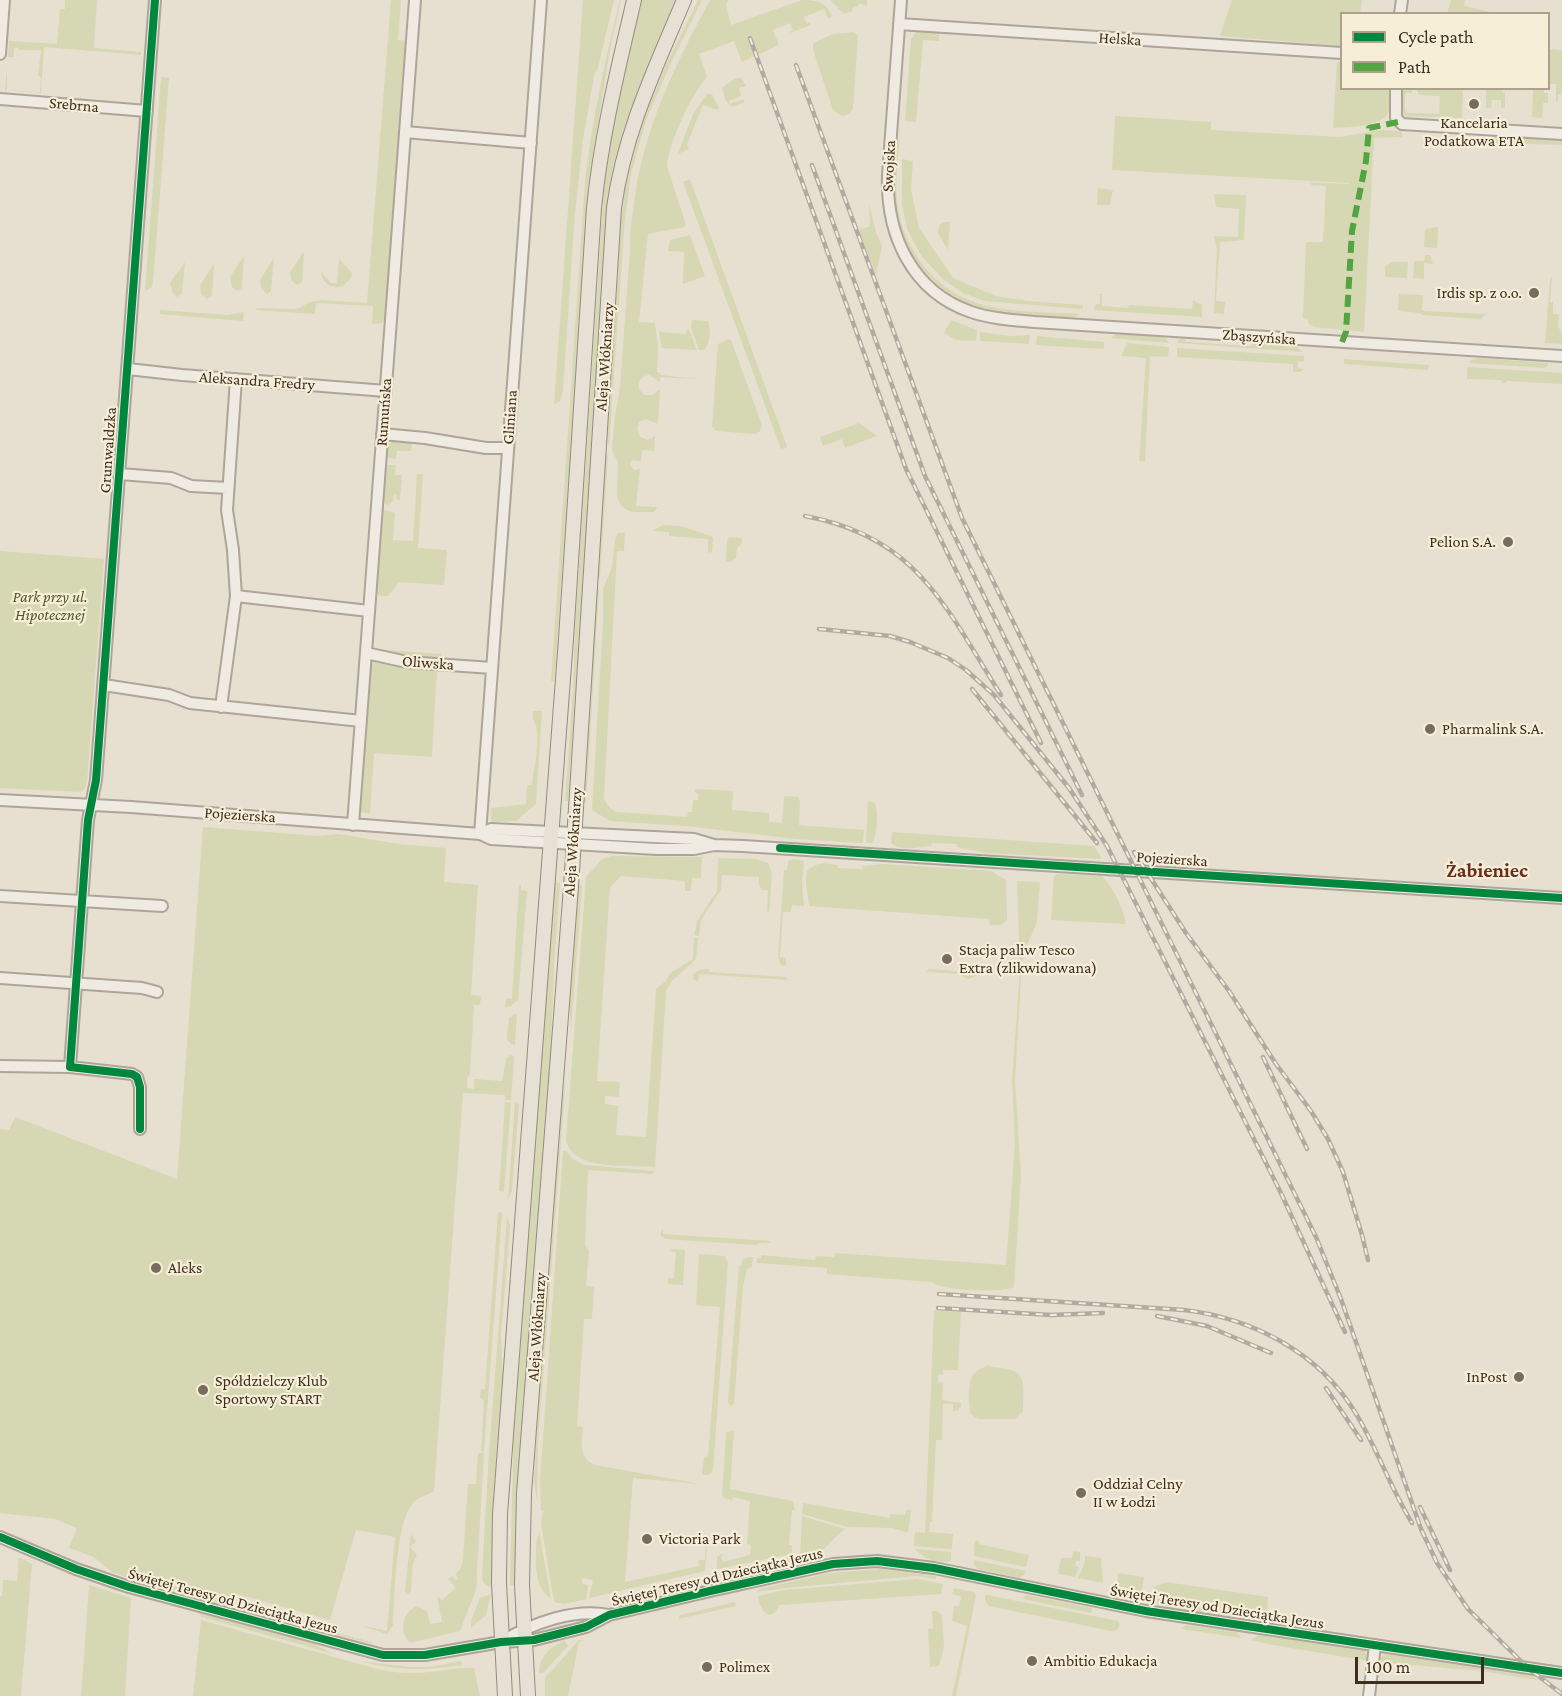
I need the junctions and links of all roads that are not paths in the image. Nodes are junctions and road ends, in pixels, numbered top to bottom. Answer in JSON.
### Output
{"nodes":[{"id":1,"x":4,"y":0,"type":"edge"},
{"id":2,"x":155,"y":0,"type":"edge"},
{"id":3,"x":415,"y":0,"type":"edge"},
{"id":4,"x":541,"y":0,"type":"edge"},
{"id":5,"x":634,"y":0,"type":"edge"},
{"id":6,"x":684,"y":0,"type":"edge"},
{"id":7,"x":901,"y":0,"type":"edge"},
{"id":8,"x":899,"y":24,"type":"junction"},
{"id":9,"x":1340,"y":53,"type":"edge"},
{"id":10,"x":0,"y":54,"type":"edge"},
{"id":11,"x":1396,"y":90,"type":"edge"},
{"id":12,"x":0,"y":99,"type":"edge"},
{"id":13,"x":147,"y":111,"type":"junction"},
{"id":14,"x":405,"y":132,"type":"junction"},
{"id":15,"x":1562,"y":134,"type":"edge"},
{"id":16,"x":531,"y":143,"type":"junction"},
{"id":17,"x":957,"y":306,"type":"joint"},
{"id":18,"x":1562,"y":356,"type":"edge"},
{"id":19,"x":128,"y":369,"type":"junction"},
{"id":20,"x":236,"y":380,"type":"junction"},
{"id":21,"x":386,"y":391,"type":"junction"},
{"id":22,"x":382,"y":434,"type":"junction"},
{"id":23,"x":508,"y":448,"type":"junction"},
{"id":24,"x":120,"y":474,"type":"junction"},
{"id":25,"x":228,"y":488,"type":"junction"},
{"id":26,"x":236,"y":596,"type":"junction"},
{"id":27,"x":369,"y":611,"type":"junction"},
{"id":28,"x":366,"y":653,"type":"junction"},
{"id":29,"x":492,"y":668,"type":"junction"},
{"id":30,"x":104,"y":685,"type":"junction"},
{"id":31,"x":221,"y":707,"type":"junction"},
{"id":32,"x":360,"y":721,"type":"junction"},
{"id":33,"x":0,"y":800,"type":"edge"},
{"id":34,"x":91,"y":806,"type":"junction"},
{"id":35,"x":353,"y":825,"type":"junction"},
{"id":36,"x":480,"y":834,"type":"junction"},
{"id":37,"x":551,"y":837,"type":"junction"},
{"id":38,"x":573,"y":838,"type":"junction"},
{"id":39,"x":0,"y":896,"type":"edge"},
{"id":40,"x":1562,"y":898,"type":"edge"},
{"id":41,"x":81,"y":901,"type":"junction"},
{"id":42,"x":162,"y":906,"type":"dead end"},
{"id":43,"x":0,"y":978,"type":"edge"},
{"id":44,"x":76,"y":982,"type":"junction"},
{"id":45,"x":157,"y":992,"type":"dead end"},
{"id":46,"x":0,"y":1066,"type":"edge"},
{"id":47,"x":70,"y":1067,"type":"junction"},
{"id":48,"x":140,"y":1129,"type":"dead end"},
{"id":49,"x":0,"y":1537,"type":"edge"},
{"id":50,"x":524,"y":1635,"type":"junction"},
{"id":51,"x":501,"y":1642,"type":"junction"},
{"id":52,"x":1375,"y":1645,"type":"junction"},
{"id":53,"x":1562,"y":1673,"type":"edge"},
{"id":54,"x":505,"y":1696,"type":"edge"},
{"id":55,"x":528,"y":1696,"type":"edge"},
{"id":56,"x":1369,"y":1696,"type":"edge"}],
"edges":[{"from":1,"to":10,"type":"street"},
{"from":2,"to":13,"type":"street","name":"Grunwaldzka"},
{"from":3,"to":14,"type":"street","name":"Rumuńska"},
{"from":4,"to":16,"type":"street","name":"Gliniana"},
{"from":5,"to":37,"type":"main road","name":"Aleja Włókniarzy"},
{"from":6,"to":38,"type":"main road","name":"Aleja Włókniarzy"},
{"from":7,"to":8,"type":"street","name":"Swojska"},
{"from":8,"to":9,"type":"street","name":"Helska"},
{"from":8,"to":17,"type":"street","name":"Swojska"},
{"from":11,"to":15,"type":"street"},
{"from":12,"to":13,"type":"street","name":"Srebrna"},
{"from":13,"to":19,"type":"street","name":"Grunwaldzka"},
{"from":14,"to":16,"type":"street"},
{"from":14,"to":21,"type":"street","name":"Rumuńska"},
{"from":16,"to":23,"type":"street","name":"Gliniana"},
{"from":17,"to":18,"type":"street","name":"Zbąszyńska"},
{"from":19,"to":20,"type":"street","name":"Aleksandra Fredry"},
{"from":19,"to":24,"type":"street","name":"Grunwaldzka"},
{"from":20,"to":21,"type":"street","name":"Aleksandra Fredry"},
{"from":20,"to":25,"type":"street"},
{"from":21,"to":22,"type":"street","name":"Rumuńska"},
{"from":22,"to":23,"type":"street"},
{"from":22,"to":27,"type":"street","name":"Rumuńska"},
{"from":23,"to":29,"type":"street","name":"Gliniana"},
{"from":24,"to":25,"type":"street","name":"Grunwaldzka"},
{"from":24,"to":30,"type":"street","name":"Grunwaldzka"},
{"from":25,"to":26,"type":"street"},
{"from":26,"to":27,"type":"street"},
{"from":26,"to":31,"type":"street"},
{"from":27,"to":28,"type":"street","name":"Rumuńska"},
{"from":28,"to":29,"type":"street","name":"Oliwska"},
{"from":28,"to":32,"type":"street","name":"Rumuńska"},
{"from":29,"to":36,"type":"street","name":"Gliniana"},
{"from":30,"to":31,"type":"street"},
{"from":30,"to":34,"type":"street","name":"Grunwaldzka"},
{"from":31,"to":32,"type":"street"},
{"from":32,"to":35,"type":"street","name":"Rumuńska"},
{"from":33,"to":34,"type":"street","name":"Pojezierska"},
{"from":34,"to":35,"type":"street","name":"Pojezierska"},
{"from":34,"to":41,"type":"street","name":"Grunwaldzka"},
{"from":35,"to":36,"type":"street","name":"Pojezierska"},
{"from":36,"to":37,"type":"street","name":"Pojezierska"},
{"from":37,"to":38,"type":"street","name":"Pojezierska"},
{"from":37,"to":51,"type":"main road","name":"Aleja Włókniarzy"},
{"from":38,"to":40,"type":"street","name":"Pojezierska"},
{"from":38,"to":50,"type":"main road","name":"Aleja Włókniarzy"},
{"from":39,"to":41,"type":"street"},
{"from":41,"to":42,"type":"street"},
{"from":41,"to":44,"type":"street","name":"Grunwaldzka"},
{"from":43,"to":44,"type":"street"},
{"from":44,"to":45,"type":"street"},
{"from":44,"to":47,"type":"street","name":"Grunwaldzka"},
{"from":46,"to":47,"type":"street"},
{"from":47,"to":48,"type":"street"},
{"from":49,"to":51,"type":"street","name":"Świętej Teresy od Dzieciątka Jezus"},
{"from":50,"to":51,"type":"street","name":"Świętej Teresy od Dzieciątka Jezus"},
{"from":50,"to":52,"type":"street","name":"Świętej Teresy od Dzieciątka Jezus"},
{"from":50,"to":55,"type":"main road","name":"Aleja Włókniarzy"},
{"from":51,"to":54,"type":"main road","name":"Aleja Włókniarzy"},
{"from":52,"to":53,"type":"street","name":"Świętej Teresy od Dzieciątka Jezus"},
{"from":52,"to":56,"type":"street"}]}
